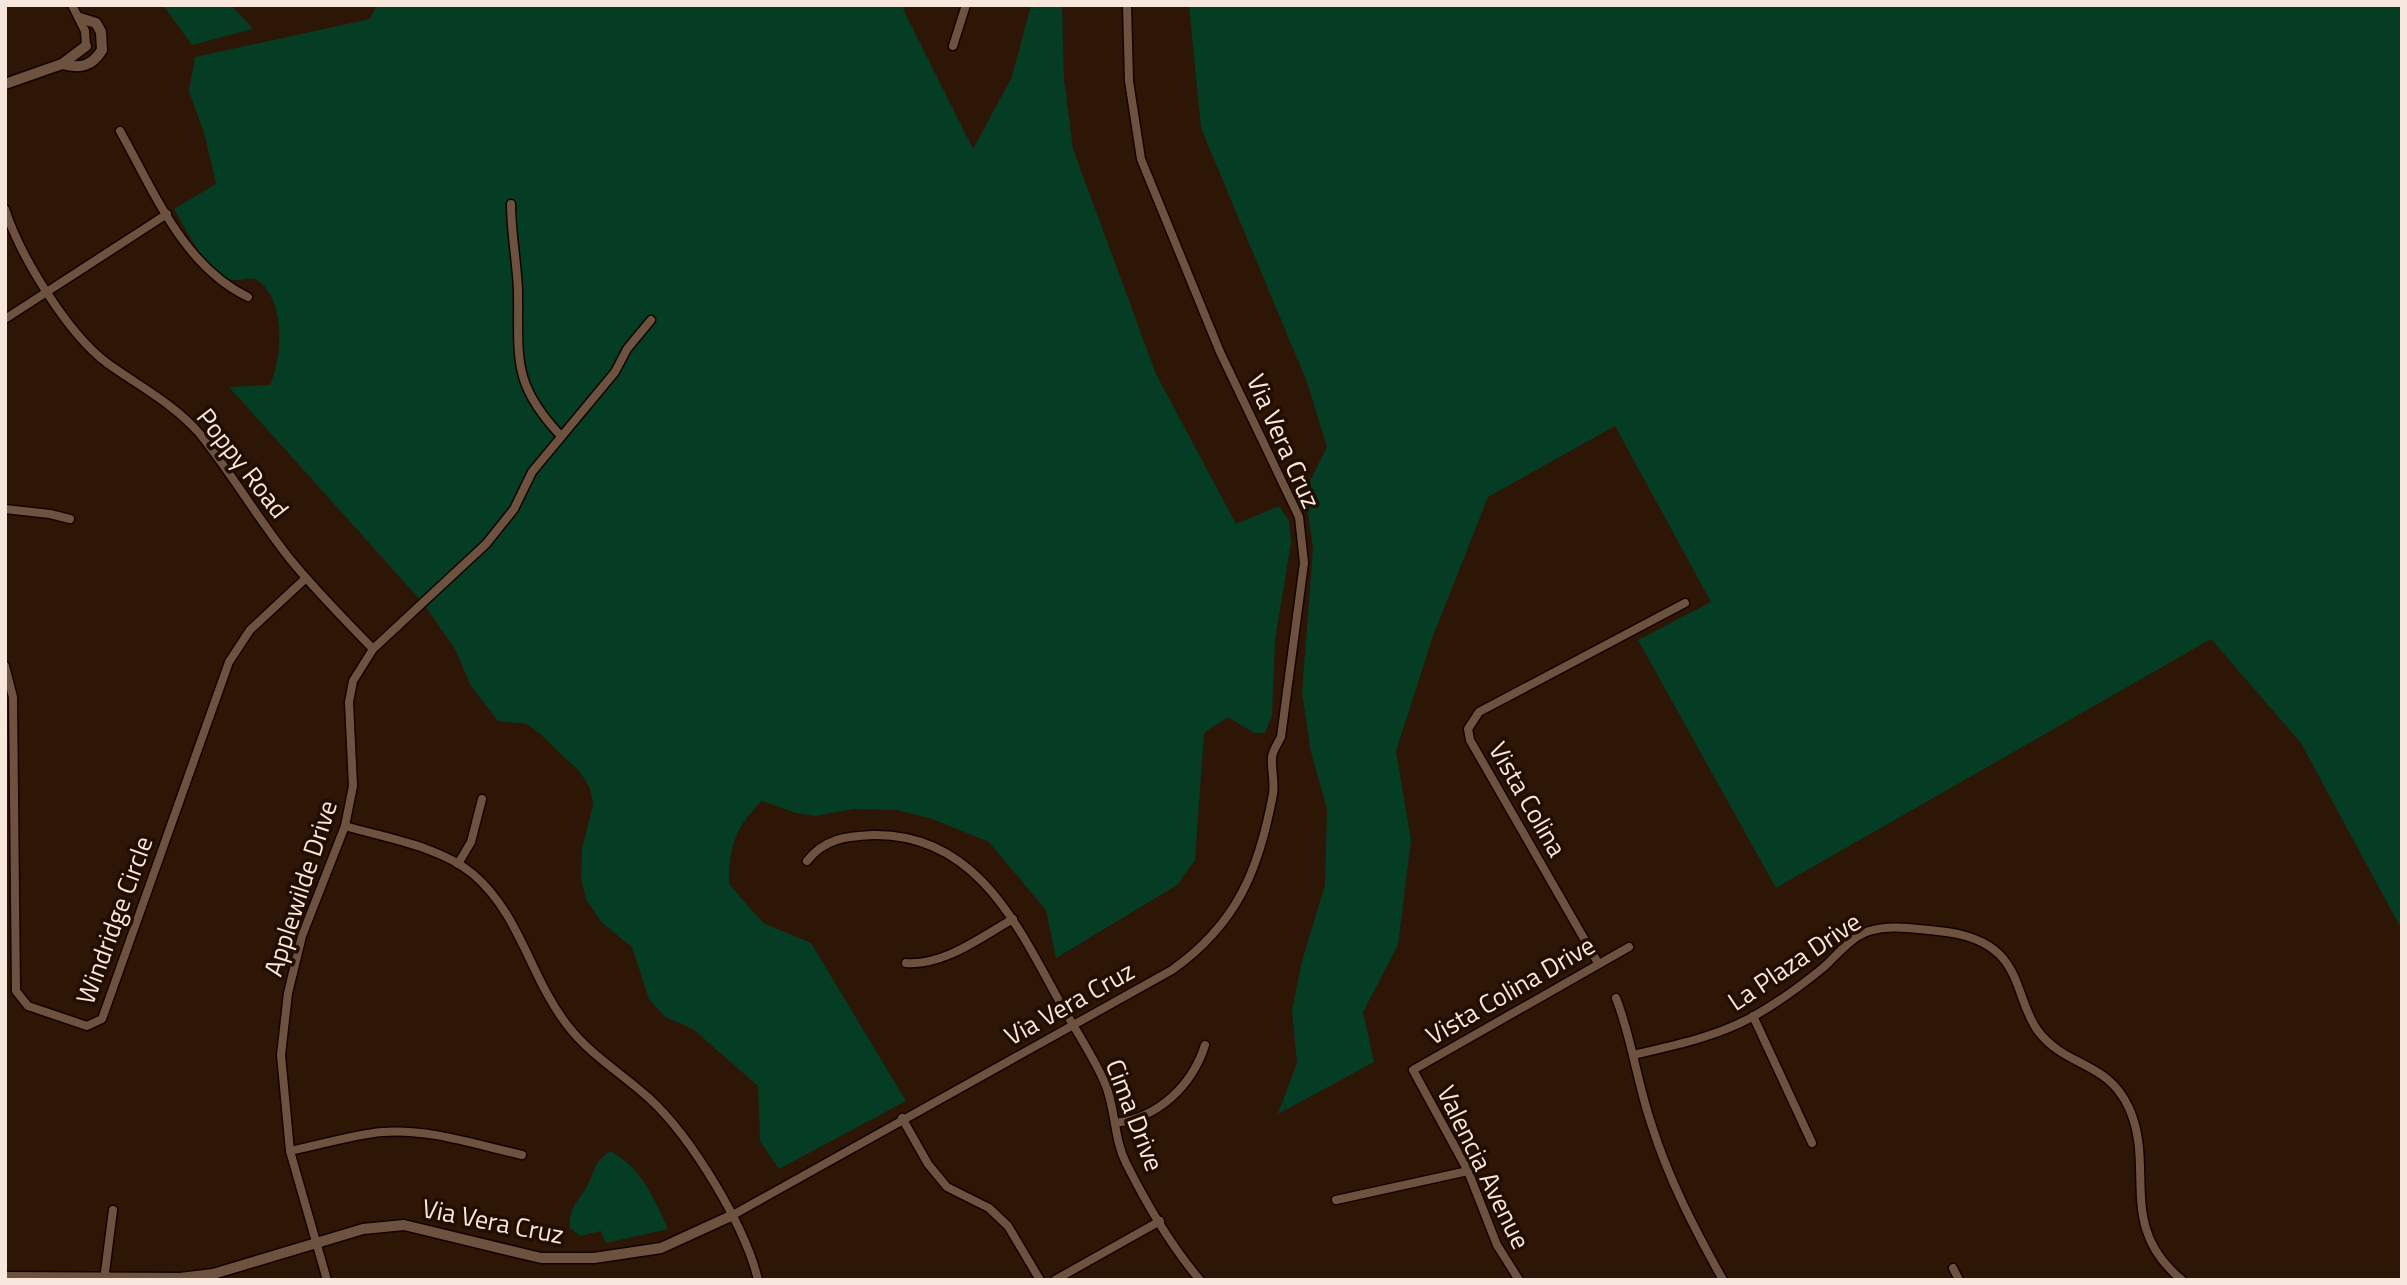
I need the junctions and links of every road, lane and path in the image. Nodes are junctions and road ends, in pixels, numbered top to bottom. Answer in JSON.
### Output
{"nodes":[{"id":1,"x":72,"y":5,"type":"edge"},
{"id":2,"x":966,"y":5,"type":"edge"},
{"id":3,"x":1127,"y":5,"type":"edge"},
{"id":4,"x":80,"y":18,"type":"junction"},
{"id":5,"x":86,"y":46,"type":"joint"},
{"id":6,"x":953,"y":46,"type":"dead end"},
{"id":7,"x":62,"y":64,"type":"junction"},
{"id":8,"x":5,"y":84,"type":"edge"},
{"id":9,"x":120,"y":131,"type":"dead end"},
{"id":10,"x":511,"y":204,"type":"dead end"},
{"id":11,"x":5,"y":209,"type":"edge"},
{"id":12,"x":167,"y":214,"type":"junction"},
{"id":13,"x":48,"y":292,"type":"junction"},
{"id":14,"x":248,"y":297,"type":"dead end"},
{"id":15,"x":5,"y":319,"type":"edge"},
{"id":16,"x":651,"y":320,"type":"dead end"},
{"id":17,"x":561,"y":436,"type":"junction"},
{"id":18,"x":5,"y":509,"type":"edge"},
{"id":19,"x":70,"y":519,"type":"dead end"},
{"id":20,"x":306,"y":578,"type":"junction"},
{"id":21,"x":1685,"y":603,"type":"dead end"},
{"id":22,"x":373,"y":649,"type":"junction"},
{"id":23,"x":5,"y":666,"type":"edge"},
{"id":24,"x":482,"y":799,"type":"dead end"},
{"id":25,"x":345,"y":826,"type":"junction"},
{"id":26,"x":807,"y":861,"type":"dead end"},
{"id":27,"x":458,"y":864,"type":"junction"},
{"id":28,"x":1013,"y":919,"type":"junction"},
{"id":29,"x":1629,"y":947,"type":"dead end"},
{"id":30,"x":906,"y":963,"type":"dead end"},
{"id":31,"x":1598,"y":963,"type":"junction"},
{"id":32,"x":1616,"y":998,"type":"dead end"},
{"id":33,"x":1753,"y":1016,"type":"junction"},
{"id":34,"x":1073,"y":1025,"type":"junction"},
{"id":35,"x":1205,"y":1045,"type":"dead end"},
{"id":36,"x":1633,"y":1055,"type":"junction"},
{"id":37,"x":1413,"y":1070,"type":"joint"},
{"id":38,"x":902,"y":1118,"type":"junction"},
{"id":39,"x":1115,"y":1123,"type":"junction"},
{"id":40,"x":1812,"y":1143,"type":"dead end"},
{"id":41,"x":290,"y":1151,"type":"junction"},
{"id":42,"x":522,"y":1155,"type":"dead end"},
{"id":43,"x":1468,"y":1171,"type":"junction"},
{"id":44,"x":1336,"y":1200,"type":"dead end"},
{"id":45,"x":113,"y":1210,"type":"dead end"},
{"id":46,"x":731,"y":1216,"type":"junction"},
{"id":47,"x":1160,"y":1221,"type":"junction"},
{"id":48,"x":315,"y":1241,"type":"junction"},
{"id":49,"x":1953,"y":1268,"type":"dead end"},
{"id":50,"x":5,"y":1277,"type":"edge"},
{"id":51,"x":104,"y":1278,"type":"edge"},
{"id":52,"x":327,"y":1280,"type":"edge"},
{"id":53,"x":758,"y":1280,"type":"edge"},
{"id":54,"x":1040,"y":1280,"type":"edge"},
{"id":55,"x":1055,"y":1280,"type":"edge"},
{"id":56,"x":1200,"y":1280,"type":"edge"},
{"id":57,"x":1518,"y":1280,"type":"edge"},
{"id":58,"x":1723,"y":1280,"type":"edge"},
{"id":59,"x":1959,"y":1280,"type":"edge"},
{"id":60,"x":2182,"y":1280,"type":"edge"}],
"edges":[{"from":1,"to":4,"type":"street"},
{"from":2,"to":6,"type":"street"},
{"from":3,"to":34,"type":"street","name":"Via Vera Cruz"},
{"from":4,"to":5,"type":"street"},
{"from":4,"to":7,"type":"street"},
{"from":5,"to":7,"type":"street"},
{"from":7,"to":8,"type":"street"},
{"from":9,"to":12,"type":"street"},
{"from":10,"to":17,"type":"street"},
{"from":11,"to":13,"type":"street","name":"Poppy Road"},
{"from":12,"to":13,"type":"street"},
{"from":12,"to":14,"type":"street"},
{"from":13,"to":15,"type":"street"},
{"from":13,"to":20,"type":"street","name":"Poppy Road"},
{"from":16,"to":17,"type":"street","name":"Applewilde Drive"},
{"from":17,"to":22,"type":"street","name":"Applewilde Drive"},
{"from":18,"to":19,"type":"street"},
{"from":20,"to":22,"type":"street","name":"Poppy Road"},
{"from":20,"to":23,"type":"street","name":"Windridge Circle"},
{"from":21,"to":31,"type":"street","name":"Vista Colina"},
{"from":22,"to":25,"type":"street","name":"Applewilde Drive"},
{"from":24,"to":27,"type":"street"},
{"from":25,"to":27,"type":"street"},
{"from":25,"to":41,"type":"street","name":"Applewilde Drive"},
{"from":26,"to":28,"type":"street","name":"Cima Drive"},
{"from":27,"to":46,"type":"street"},
{"from":28,"to":30,"type":"street"},
{"from":28,"to":34,"type":"street","name":"Cima Drive"},
{"from":29,"to":31,"type":"street","name":"Vista Colina Drive"},
{"from":31,"to":37,"type":"street","name":"Vista Colina Drive"},
{"from":32,"to":36,"type":"street"},
{"from":33,"to":36,"type":"street","name":"La Plaza Drive"},
{"from":33,"to":40,"type":"street"},
{"from":33,"to":60,"type":"street","name":"La Plaza Drive"},
{"from":34,"to":38,"type":"street","name":"Via Vera Cruz"},
{"from":34,"to":39,"type":"street","name":"Cima Drive"},
{"from":35,"to":39,"type":"street"},
{"from":36,"to":58,"type":"street"},
{"from":37,"to":43,"type":"street","name":"Valencia Avenue"},
{"from":38,"to":46,"type":"street","name":"Via Vera Cruz"},
{"from":38,"to":54,"type":"street"},
{"from":39,"to":47,"type":"street","name":"Cima Drive"},
{"from":41,"to":42,"type":"street"},
{"from":41,"to":48,"type":"street","name":"Applewilde Drive"},
{"from":43,"to":44,"type":"street"},
{"from":43,"to":57,"type":"street","name":"Valencia Avenue"},
{"from":45,"to":51,"type":"street"},
{"from":46,"to":48,"type":"street","name":"Via Vera Cruz"},
{"from":46,"to":53,"type":"street"},
{"from":47,"to":55,"type":"street"},
{"from":47,"to":56,"type":"street","name":"Cima Drive"},
{"from":48,"to":51,"type":"street","name":"Via Vera Cruz"},
{"from":48,"to":52,"type":"street","name":"Applewilde Drive"},
{"from":49,"to":59,"type":"street"},
{"from":50,"to":51,"type":"street","name":"Via Vera Cruz"}]}
